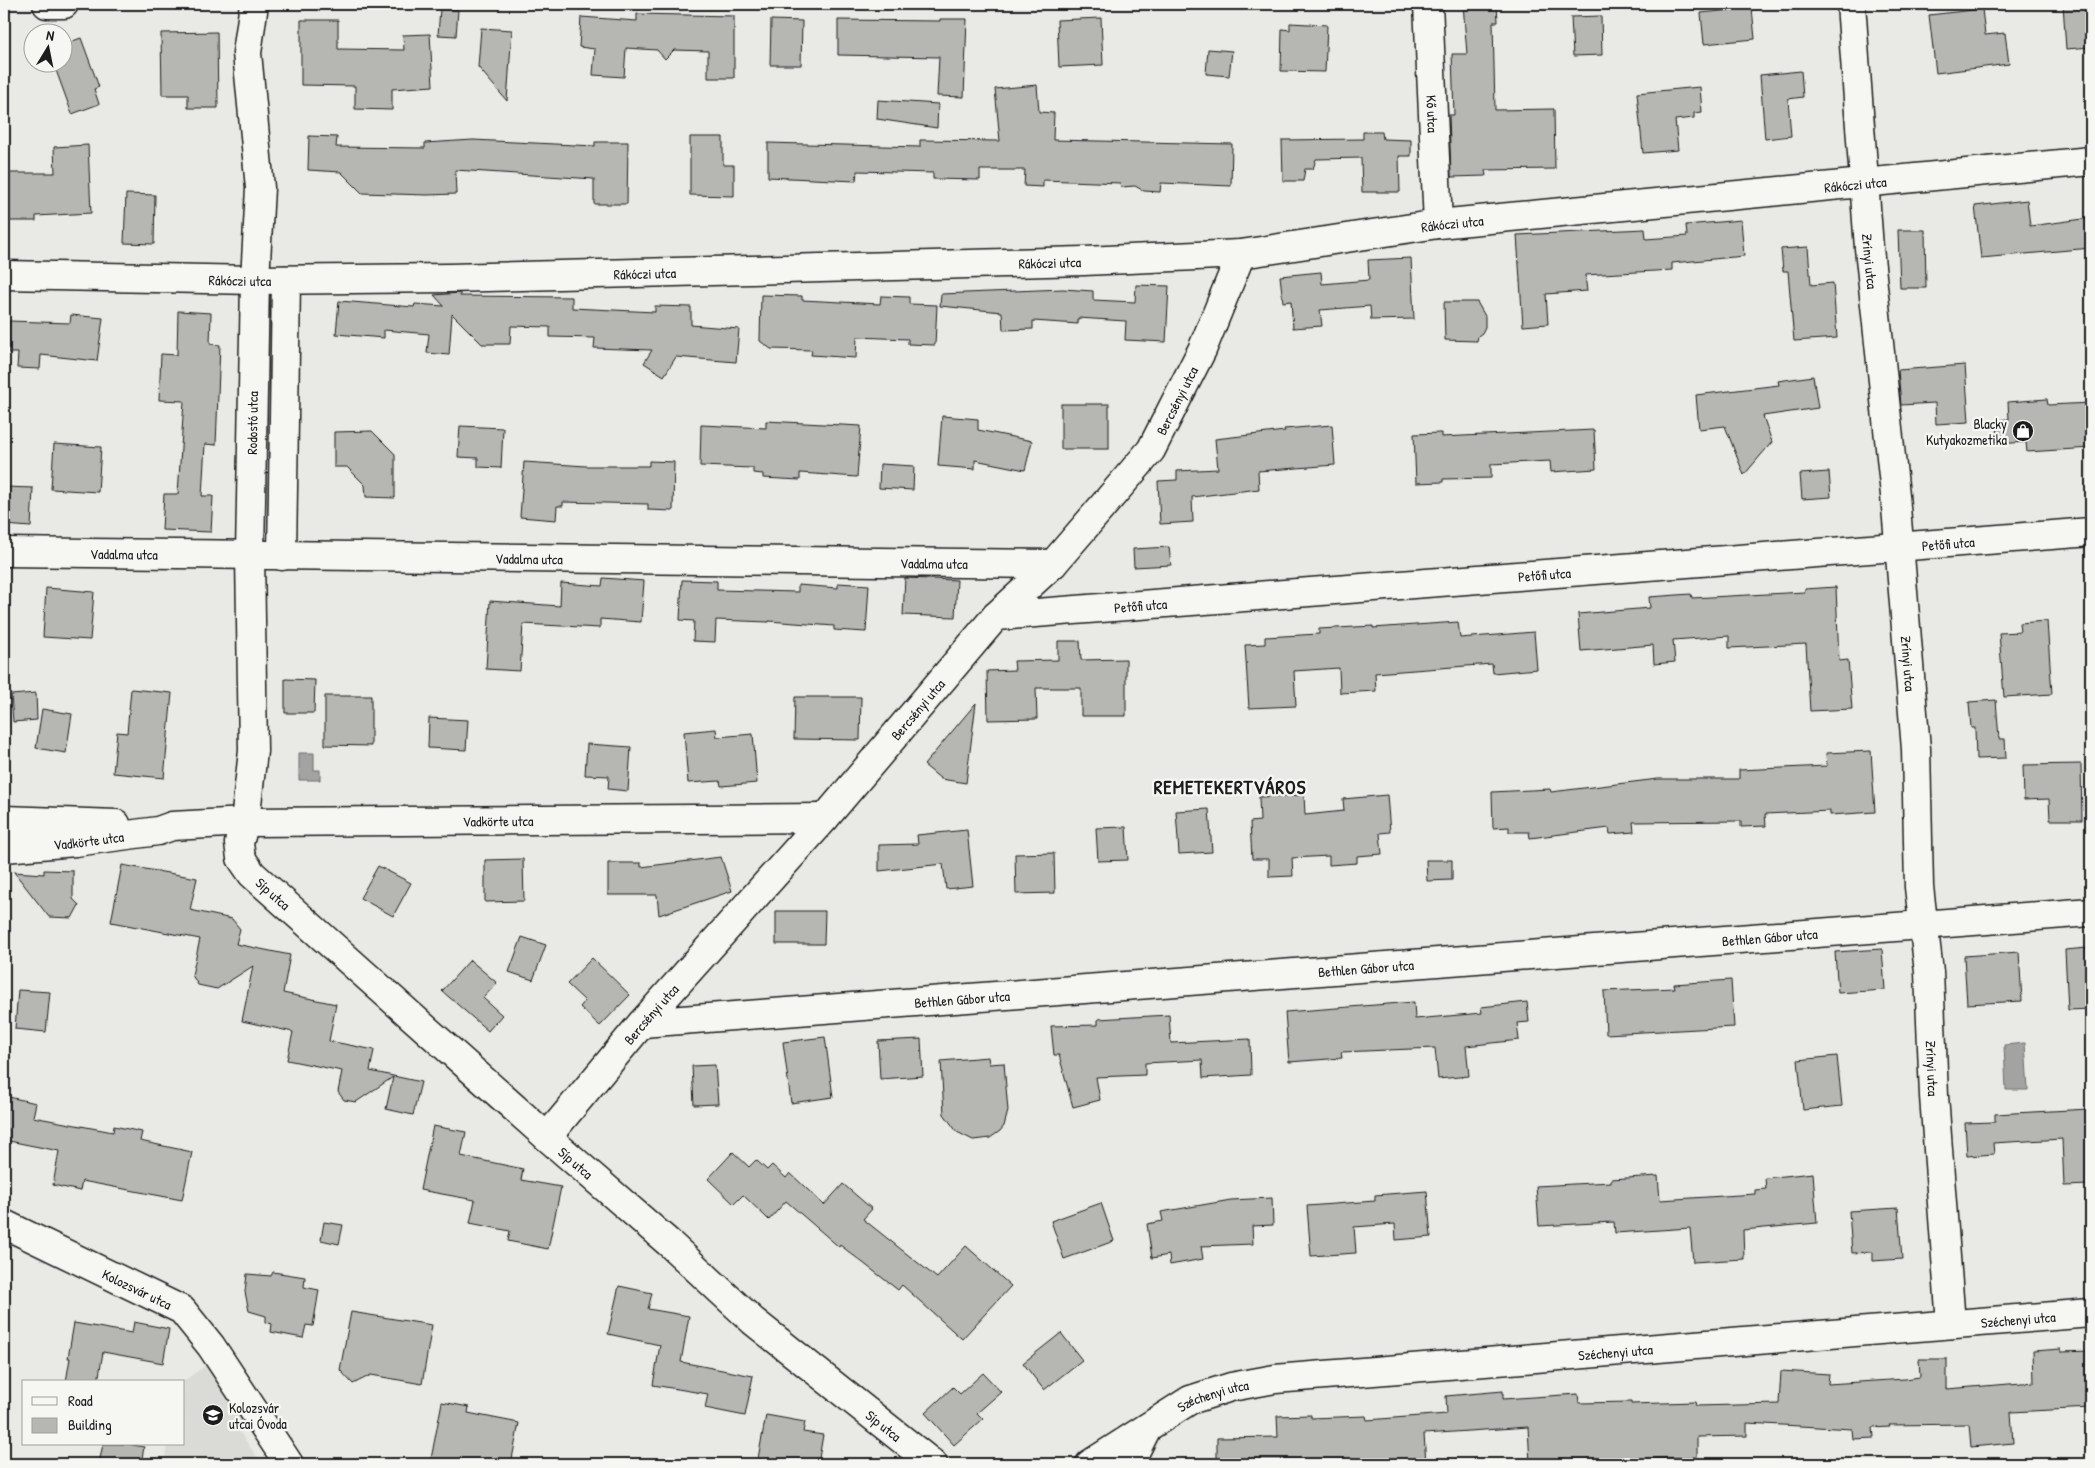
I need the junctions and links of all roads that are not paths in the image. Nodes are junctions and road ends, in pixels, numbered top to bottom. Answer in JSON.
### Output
{"nodes":[{"id":1,"x":47,"y":4,"type":"edge"},
{"id":2,"x":64,"y":4,"type":"edge"},
{"id":3,"x":254,"y":4,"type":"edge"},
{"id":4,"x":1428,"y":4,"type":"edge"},
{"id":5,"x":1850,"y":4,"type":"edge"},
{"id":6,"x":2091,"y":161,"type":"edge"},
{"id":7,"x":1864,"y":184,"type":"junction"},
{"id":8,"x":1438,"y":224,"type":"junction"},
{"id":9,"x":1241,"y":254,"type":"junction"},
{"id":10,"x":4,"y":275,"type":"edge"},
{"id":11,"x":255,"y":280,"type":"junction"},
{"id":12,"x":286,"y":280,"type":"junction"},
{"id":13,"x":2091,"y":532,"type":"edge"},
{"id":14,"x":1899,"y":546,"type":"junction"},
{"id":15,"x":4,"y":552,"type":"edge"},
{"id":16,"x":250,"y":555,"type":"junction"},
{"id":17,"x":282,"y":556,"type":"junction"},
{"id":18,"x":1053,"y":564,"type":"junction"},
{"id":19,"x":996,"y":616,"type":"junction"},
{"id":20,"x":825,"y":818,"type":"junction"},
{"id":21,"x":4,"y":820,"type":"edge"},
{"id":22,"x":172,"y":826,"type":"junction"},
{"id":23,"x":242,"y":832,"type":"junction"},
{"id":24,"x":4,"y":848,"type":"edge"},
{"id":25,"x":2091,"y":912,"type":"edge"},
{"id":26,"x":1924,"y":926,"type":"junction"},
{"id":27,"x":642,"y":1023,"type":"junction"},
{"id":28,"x":547,"y":1137,"type":"junction"},
{"id":29,"x":4,"y":1224,"type":"edge"},
{"id":30,"x":2091,"y":1313,"type":"edge"},
{"id":31,"x":1951,"y":1324,"type":"junction"},
{"id":32,"x":1148,"y":1426,"type":"junction"},
{"id":33,"x":1099,"y":1463,"type":"edge"},
{"id":34,"x":289,"y":1464,"type":"edge"},
{"id":35,"x":934,"y":1464,"type":"edge"},
{"id":36,"x":1129,"y":1464,"type":"edge"}],
"edges":[{"from":1,"to":2,"type":"street"},
{"from":3,"to":11,"type":"street","name":"Rodostó utca"},
{"from":4,"to":8,"type":"street","name":"Kő utca"},
{"from":5,"to":7,"type":"street","name":"Zrínyi utca"},
{"from":6,"to":7,"type":"street","name":"Rákóczi utca"},
{"from":7,"to":8,"type":"street","name":"Rákóczi utca"},
{"from":7,"to":14,"type":"street","name":"Zrínyi utca"},
{"from":8,"to":9,"type":"street","name":"Rákóczi utca"},
{"from":9,"to":12,"type":"street","name":"Rákóczi utca"},
{"from":9,"to":18,"type":"street","name":"Bercsényi utca"},
{"from":10,"to":11,"type":"street","name":"Rákóczi utca"},
{"from":11,"to":12,"type":"street","name":"Rákóczi utca"},
{"from":11,"to":16,"type":"street","name":"Rodostó utca"},
{"from":12,"to":17,"type":"street"},
{"from":13,"to":14,"type":"street","name":"Petőfi utca"},
{"from":14,"to":19,"type":"street","name":"Petőfi utca"},
{"from":14,"to":26,"type":"street","name":"Zrínyi utca"},
{"from":15,"to":16,"type":"street","name":"Vadalma utca"},
{"from":16,"to":17,"type":"street","name":"Vadalma utca"},
{"from":16,"to":23,"type":"street","name":"Rodostó utca"},
{"from":17,"to":18,"type":"street","name":"Vadalma utca"},
{"from":18,"to":19,"type":"street","name":"Bercsényi utca"},
{"from":19,"to":20,"type":"street","name":"Bercsényi utca"},
{"from":20,"to":23,"type":"street","name":"Vadkörte utca"},
{"from":20,"to":27,"type":"street","name":"Bercsényi utca"},
{"from":21,"to":22,"type":"street","name":"Vadkörte utca"},
{"from":22,"to":23,"type":"street","name":"Vadkörte utca"},
{"from":22,"to":24,"type":"street","name":"Vadkörte utca"},
{"from":23,"to":28,"type":"street","name":"Síp utca"},
{"from":25,"to":26,"type":"street","name":"Bethlen Gábor utca"},
{"from":26,"to":27,"type":"street","name":"Bethlen Gábor utca"},
{"from":26,"to":31,"type":"street","name":"Zrínyi utca"},
{"from":27,"to":28,"type":"street","name":"Bercsényi utca"},
{"from":28,"to":35,"type":"street","name":"Síp utca"},
{"from":29,"to":34,"type":"street","name":"Kolozsvár utca"},
{"from":30,"to":31,"type":"street","name":"Széchenyi utca"},
{"from":31,"to":32,"type":"street","name":"Széchenyi utca"},
{"from":32,"to":33,"type":"street","name":"Széchenyi utca"},
{"from":32,"to":36,"type":"street"}]}
